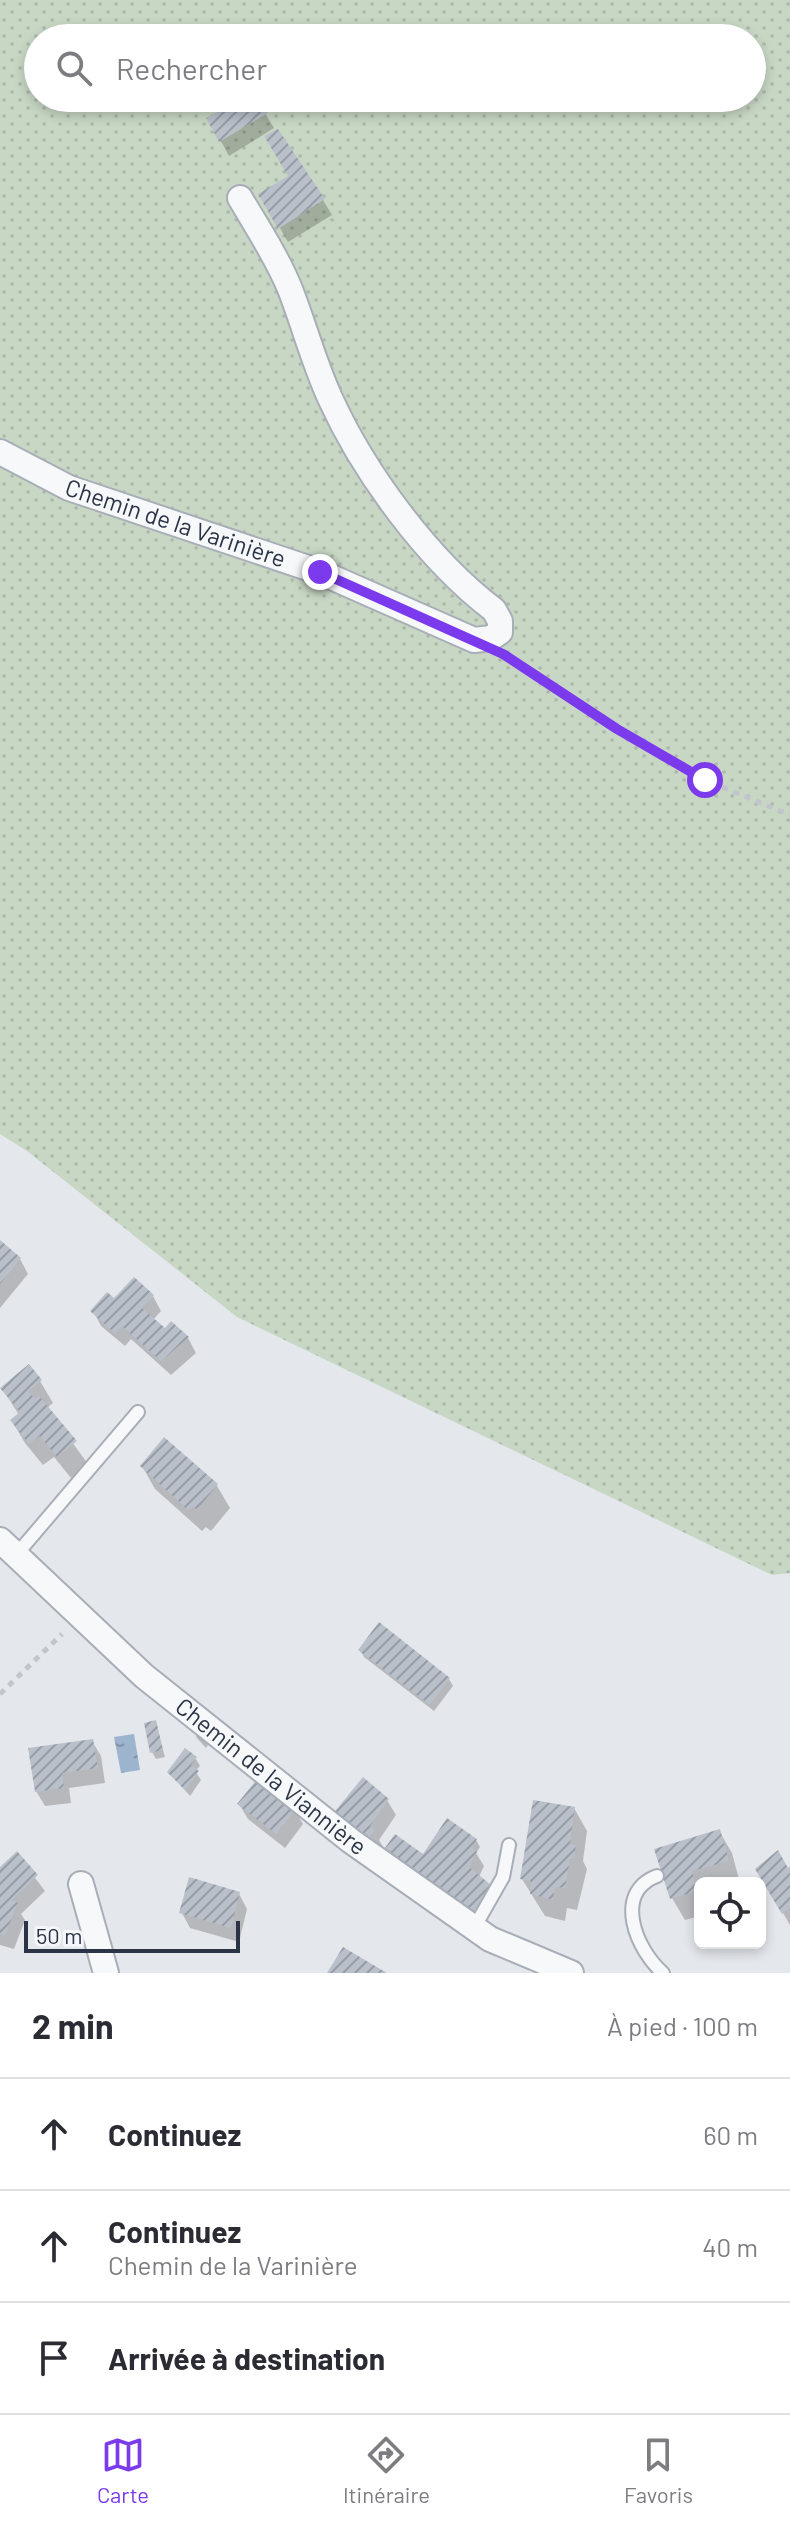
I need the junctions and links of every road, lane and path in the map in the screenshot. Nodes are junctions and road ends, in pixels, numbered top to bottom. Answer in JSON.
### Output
{"nodes":[{"id":1,"x":240,"y":198,"type":"dead end"},
{"id":2,"x":0,"y":452,"type":"edge"},
{"id":3,"x":474,"y":640,"type":"junction"},
{"id":4,"x":790,"y":815,"type":"edge"},
{"id":5,"x":138,"y":1412,"type":"dead end"},
{"id":6,"x":8,"y":1548,"type":"edge"},
{"id":7,"x":80,"y":1617,"type":"junction"},
{"id":8,"x":0,"y":1694,"type":"edge"},
{"id":9,"x":509,"y":1845,"type":"dead end"},
{"id":10,"x":657,"y":1876,"type":"dead end"},
{"id":11,"x":81,"y":1884,"type":"dead end"},
{"id":12,"x":474,"y":1928,"type":"junction"},
{"id":13,"x":106,"y":1973,"type":"edge"},
{"id":14,"x":571,"y":1973,"type":"edge"},
{"id":15,"x":663,"y":1973,"type":"edge"}],
"edges":[{"from":1,"to":3,"type":"street"},
{"from":2,"to":3,"type":"street","name":"Chemin de la Varinière"},
{"from":3,"to":4,"type":"path"},
{"from":5,"to":6,"type":"lane"},
{"from":6,"to":7,"type":"street","name":"Chemin de la Viannière"},
{"from":7,"to":8,"type":"path"},
{"from":7,"to":12,"type":"street","name":"Chemin de la Viannière"},
{"from":9,"to":12,"type":"lane"},
{"from":10,"to":15,"type":"lane"},
{"from":11,"to":13,"type":"street"},
{"from":12,"to":14,"type":"street","name":"Chemin de la Viannière"}]}
